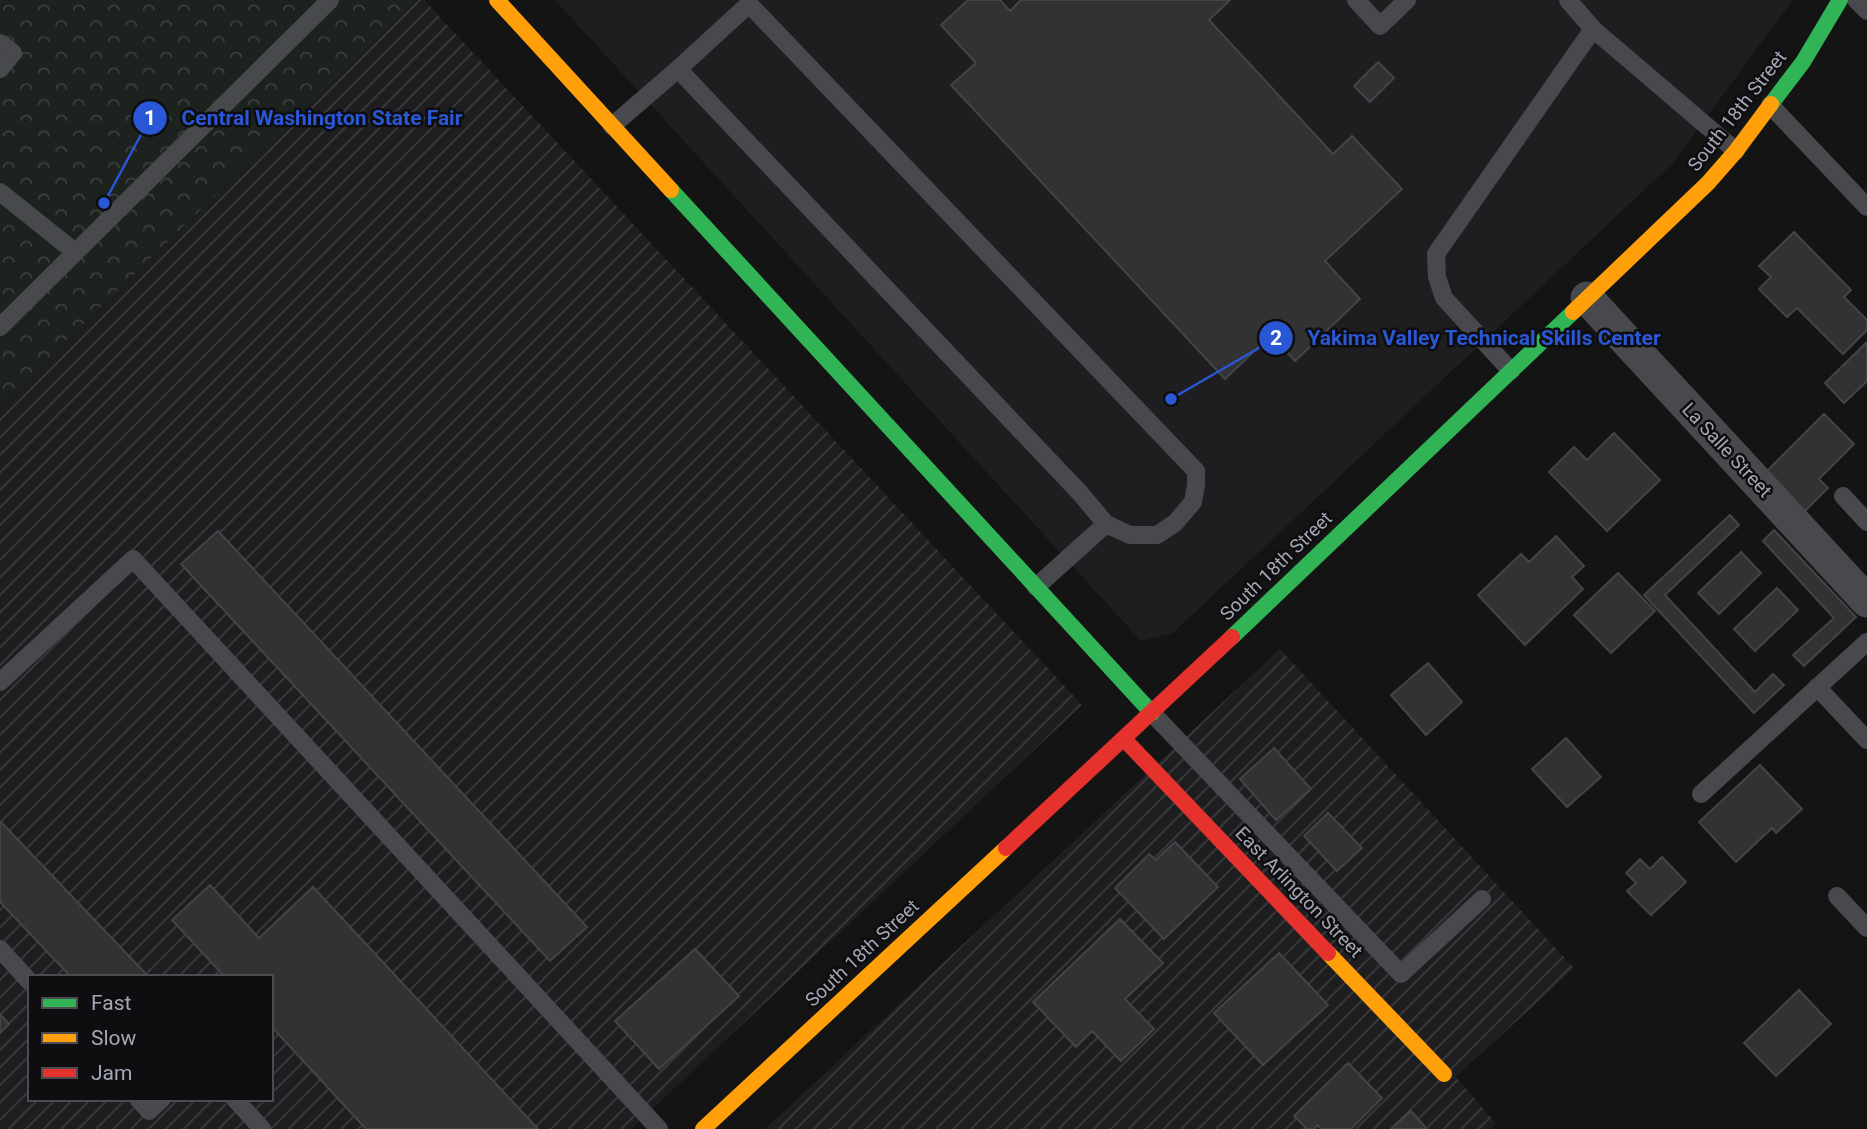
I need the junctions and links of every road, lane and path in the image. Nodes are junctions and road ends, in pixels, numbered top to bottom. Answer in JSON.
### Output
{"nodes":[{"id":1,"x":330,"y":0,"type":"edge"},
{"id":2,"x":497,"y":0,"type":"edge"},
{"id":3,"x":1356,"y":0,"type":"edge"},
{"id":4,"x":1407,"y":0,"type":"edge"},
{"id":5,"x":1568,"y":0,"type":"edge"},
{"id":6,"x":1840,"y":0,"type":"edge"},
{"id":7,"x":1856,"y":0,"type":"edge"},
{"id":8,"x":751,"y":2,"type":"edge"},
{"id":9,"x":1867,"y":10,"type":"edge"},
{"id":10,"x":1593,"y":29,"type":"junction"},
{"id":11,"x":0,"y":43,"type":"edge"},
{"id":12,"x":0,"y":69,"type":"edge"},
{"id":13,"x":678,"y":69,"type":"junction"},
{"id":14,"x":1770,"y":105,"type":"junction"},
{"id":15,"x":612,"y":126,"type":"junction"},
{"id":16,"x":1736,"y":151,"type":"junction"},
{"id":17,"x":0,"y":192,"type":"edge"},
{"id":18,"x":1867,"y":207,"type":"edge"},
{"id":19,"x":75,"y":252,"type":"junction"},
{"id":20,"x":1587,"y":298,"type":"junction"},
{"id":21,"x":0,"y":327,"type":"edge"},
{"id":22,"x":1511,"y":371,"type":"junction"},
{"id":23,"x":1843,"y":496,"type":"dead end"},
{"id":24,"x":1867,"y":522,"type":"edge"},
{"id":25,"x":1106,"y":524,"type":"junction"},
{"id":26,"x":1036,"y":587,"type":"junction"},
{"id":27,"x":1867,"y":601,"type":"edge"},
{"id":28,"x":1867,"y":642,"type":"edge"},
{"id":29,"x":0,"y":682,"type":"edge"},
{"id":30,"x":1817,"y":687,"type":"junction"},
{"id":31,"x":1152,"y":713,"type":"junction"},
{"id":32,"x":1124,"y":739,"type":"junction"},
{"id":33,"x":1867,"y":740,"type":"edge"},
{"id":34,"x":1702,"y":794,"type":"dead end"},
{"id":35,"x":1837,"y":896,"type":"dead end"},
{"id":36,"x":1482,"y":900,"type":"dead end"},
{"id":37,"x":1867,"y":928,"type":"edge"},
{"id":38,"x":0,"y":950,"type":"edge"},
{"id":39,"x":28,"y":980,"type":"edge"},
{"id":40,"x":1387,"y":987,"type":"junction"},
{"id":41,"x":1444,"y":1074,"type":"dead end"},
{"id":42,"x":140,"y":1101,"type":"edge"},
{"id":43,"x":160,"y":1101,"type":"edge"},
{"id":44,"x":237,"y":1101,"type":"edge"},
{"id":45,"x":262,"y":1129,"type":"edge"},
{"id":46,"x":659,"y":1129,"type":"edge"},
{"id":47,"x":703,"y":1129,"type":"edge"}],
"edges":[{"from":1,"to":19,"type":"lane"},
{"from":2,"to":15,"type":"street"},
{"from":3,"to":4,"type":"lane"},
{"from":5,"to":10,"type":"lane"},
{"from":6,"to":14,"type":"street","name":"South 18th Street"},
{"from":7,"to":9,"type":"lane"},
{"from":8,"to":13,"type":"lane"},
{"from":8,"to":25,"type":"lane"},
{"from":10,"to":16,"type":"lane"},
{"from":10,"to":22,"type":"lane"},
{"from":11,"to":12,"type":"lane"},
{"from":13,"to":15,"type":"lane"},
{"from":13,"to":25,"type":"lane"},
{"from":14,"to":16,"type":"street","name":"South 18th Street"},
{"from":14,"to":18,"type":"lane"},
{"from":15,"to":26,"type":"street"},
{"from":16,"to":20,"type":"street","name":"South 18th Street"},
{"from":17,"to":19,"type":"lane"},
{"from":19,"to":21,"type":"lane"},
{"from":20,"to":22,"type":"street","name":"South 18th Street"},
{"from":20,"to":27,"type":"street","name":"La Salle Street"},
{"from":22,"to":31,"type":"street","name":"South 18th Street"},
{"from":23,"to":24,"type":"lane"},
{"from":25,"to":26,"type":"lane"},
{"from":26,"to":31,"type":"street"},
{"from":28,"to":30,"type":"lane"},
{"from":29,"to":46,"type":"lane"},
{"from":30,"to":33,"type":"lane"},
{"from":30,"to":34,"type":"lane"},
{"from":31,"to":32,"type":"street","name":"South 18th Street"},
{"from":31,"to":40,"type":"lane"},
{"from":32,"to":40,"type":"street","name":"East Arlington Street"},
{"from":32,"to":47,"type":"street","name":"South 18th Street"},
{"from":35,"to":37,"type":"lane"},
{"from":36,"to":40,"type":"lane"},
{"from":38,"to":39,"type":"lane"},
{"from":40,"to":41,"type":"street","name":"East Arlington Street"},
{"from":42,"to":43,"type":"lane"},
{"from":44,"to":45,"type":"lane"}]}
